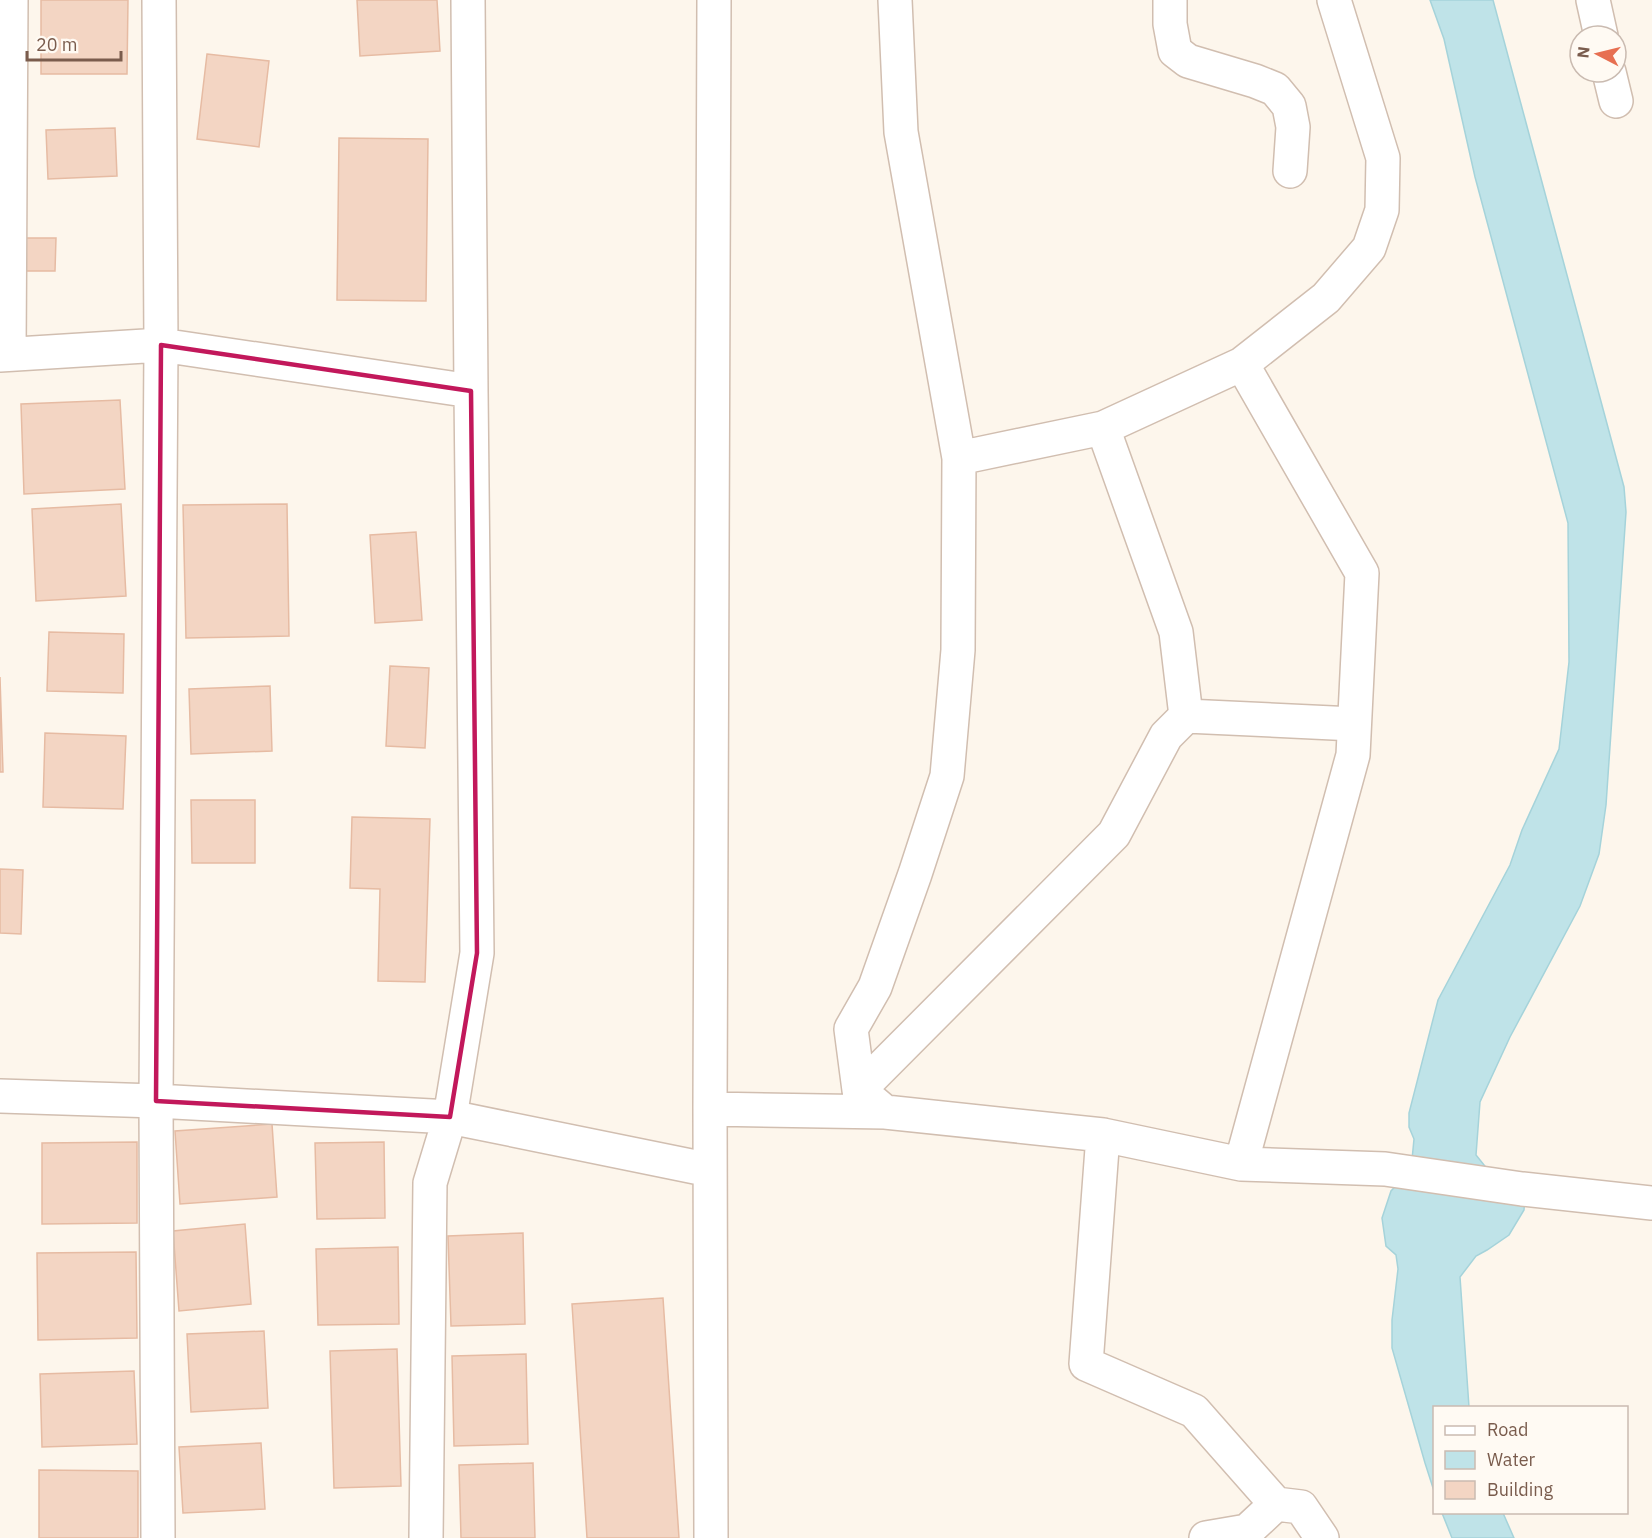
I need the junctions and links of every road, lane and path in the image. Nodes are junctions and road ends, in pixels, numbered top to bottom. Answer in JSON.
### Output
{"nodes":[{"id":1,"x":11,"y":0,"type":"edge"},
{"id":2,"x":159,"y":0,"type":"edge"},
{"id":3,"x":468,"y":0,"type":"edge"},
{"id":4,"x":714,"y":0,"type":"edge"},
{"id":5,"x":895,"y":0,"type":"edge"},
{"id":6,"x":1170,"y":0,"type":"edge"},
{"id":7,"x":1334,"y":0,"type":"edge"},
{"id":8,"x":1593,"y":0,"type":"edge"},
{"id":9,"x":1598,"y":24,"type":"edge"},
{"id":10,"x":1290,"y":171,"type":"dead end"},
{"id":11,"x":161,"y":345,"type":"junction"},
{"id":12,"x":4,"y":354,"type":"edge"},
{"id":13,"x":1242,"y":364,"type":"junction"},
{"id":14,"x":471,"y":391,"type":"junction"},
{"id":15,"x":1103,"y":428,"type":"junction"},
{"id":16,"x":959,"y":458,"type":"junction"},
{"id":17,"x":1186,"y":716,"type":"junction"},
{"id":18,"x":1354,"y":724,"type":"junction"},
{"id":19,"x":859,"y":1090,"type":"junction"},
{"id":20,"x":0,"y":1096,"type":"edge"},
{"id":21,"x":156,"y":1101,"type":"junction"},
{"id":22,"x":710,"y":1109,"type":"junction"},
{"id":23,"x":885,"y":1112,"type":"junction"},
{"id":24,"x":450,"y":1116,"type":"junction"},
{"id":25,"x":1103,"y":1135,"type":"junction"},
{"id":26,"x":1241,"y":1164,"type":"junction"},
{"id":27,"x":710,"y":1170,"type":"junction"},
{"id":28,"x":1652,"y":1203,"type":"edge"},
{"id":29,"x":1276,"y":1504,"type":"junction"},
{"id":30,"x":158,"y":1538,"type":"edge"},
{"id":31,"x":426,"y":1538,"type":"edge"},
{"id":32,"x":711,"y":1538,"type":"edge"},
{"id":33,"x":1206,"y":1538,"type":"edge"},
{"id":34,"x":1322,"y":1538,"type":"edge"}],
"edges":[{"from":1,"to":12,"type":"street"},
{"from":2,"to":11,"type":"street"},
{"from":3,"to":14,"type":"street"},
{"from":4,"to":22,"type":"street"},
{"from":5,"to":16,"type":"street"},
{"from":6,"to":10,"type":"street"},
{"from":7,"to":13,"type":"street"},
{"from":8,"to":9,"type":"street"},
{"from":11,"to":12,"type":"street"},
{"from":11,"to":14,"type":"street"},
{"from":11,"to":21,"type":"street"},
{"from":13,"to":15,"type":"street"},
{"from":13,"to":18,"type":"street"},
{"from":14,"to":24,"type":"street"},
{"from":15,"to":16,"type":"street"},
{"from":15,"to":17,"type":"street"},
{"from":16,"to":19,"type":"street"},
{"from":17,"to":18,"type":"street"},
{"from":17,"to":19,"type":"street"},
{"from":18,"to":26,"type":"street"},
{"from":19,"to":23,"type":"street"},
{"from":20,"to":21,"type":"street"},
{"from":21,"to":24,"type":"street"},
{"from":21,"to":30,"type":"street"},
{"from":22,"to":23,"type":"street"},
{"from":22,"to":27,"type":"street"},
{"from":23,"to":25,"type":"street"},
{"from":24,"to":27,"type":"street"},
{"from":24,"to":31,"type":"street"},
{"from":25,"to":26,"type":"street"},
{"from":25,"to":29,"type":"street"},
{"from":26,"to":28,"type":"street"},
{"from":27,"to":32,"type":"street"},
{"from":29,"to":33,"type":"street"},
{"from":29,"to":34,"type":"street"}]}
